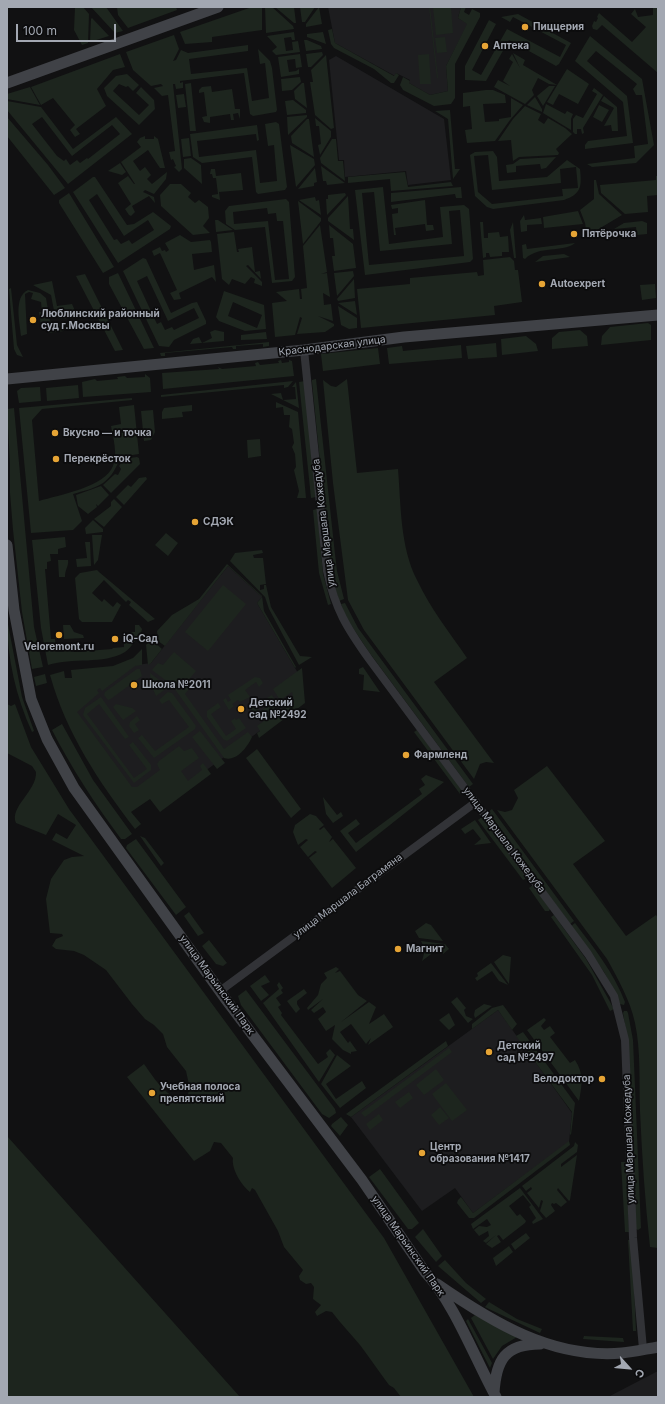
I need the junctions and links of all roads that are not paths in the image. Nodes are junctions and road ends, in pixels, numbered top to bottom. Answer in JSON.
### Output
{"nodes":[{"id":1,"x":218,"y":7,"type":"edge"},
{"id":2,"x":7,"y":83,"type":"edge"},
{"id":3,"x":658,"y":315,"type":"edge"},
{"id":4,"x":304,"y":350,"type":"junction"},
{"id":5,"x":7,"y":379,"type":"edge"},
{"id":6,"x":7,"y":545,"type":"edge"},
{"id":7,"x":476,"y":802,"type":"junction"},
{"id":8,"x":220,"y":991,"type":"junction"},
{"id":9,"x":435,"y":1282,"type":"junction"},
{"id":10,"x":551,"y":1345,"type":"junction"},
{"id":11,"x":658,"y":1347,"type":"edge"},
{"id":12,"x":643,"y":1349,"type":"junction"},
{"id":13,"x":495,"y":1395,"type":"edge"}],
"edges":[{"from":1,"to":2,"type":"main road"},
{"from":3,"to":4,"type":"main road","name":"Краснодарская улица"},
{"from":4,"to":5,"type":"main road","name":"Краснодарская улица"},
{"from":4,"to":7,"type":"street","name":"улица Маршала Кожедуба"},
{"from":6,"to":8,"type":"main road","name":"улица Марьинский Парк"},
{"from":7,"to":8,"type":"street","name":"улица Маршала Баграмяна"},
{"from":7,"to":12,"type":"street","name":"улица Маршала Кожедуба"},
{"from":8,"to":9,"type":"main road","name":"улица Марьинский Парк"},
{"from":9,"to":10,"type":"main road"},
{"from":9,"to":13,"type":"main road","name":"улица Марьинский Парк"},
{"from":10,"to":12,"type":"main road"},
{"from":10,"to":13,"type":"main road"},
{"from":11,"to":12,"type":"main road"}]}
